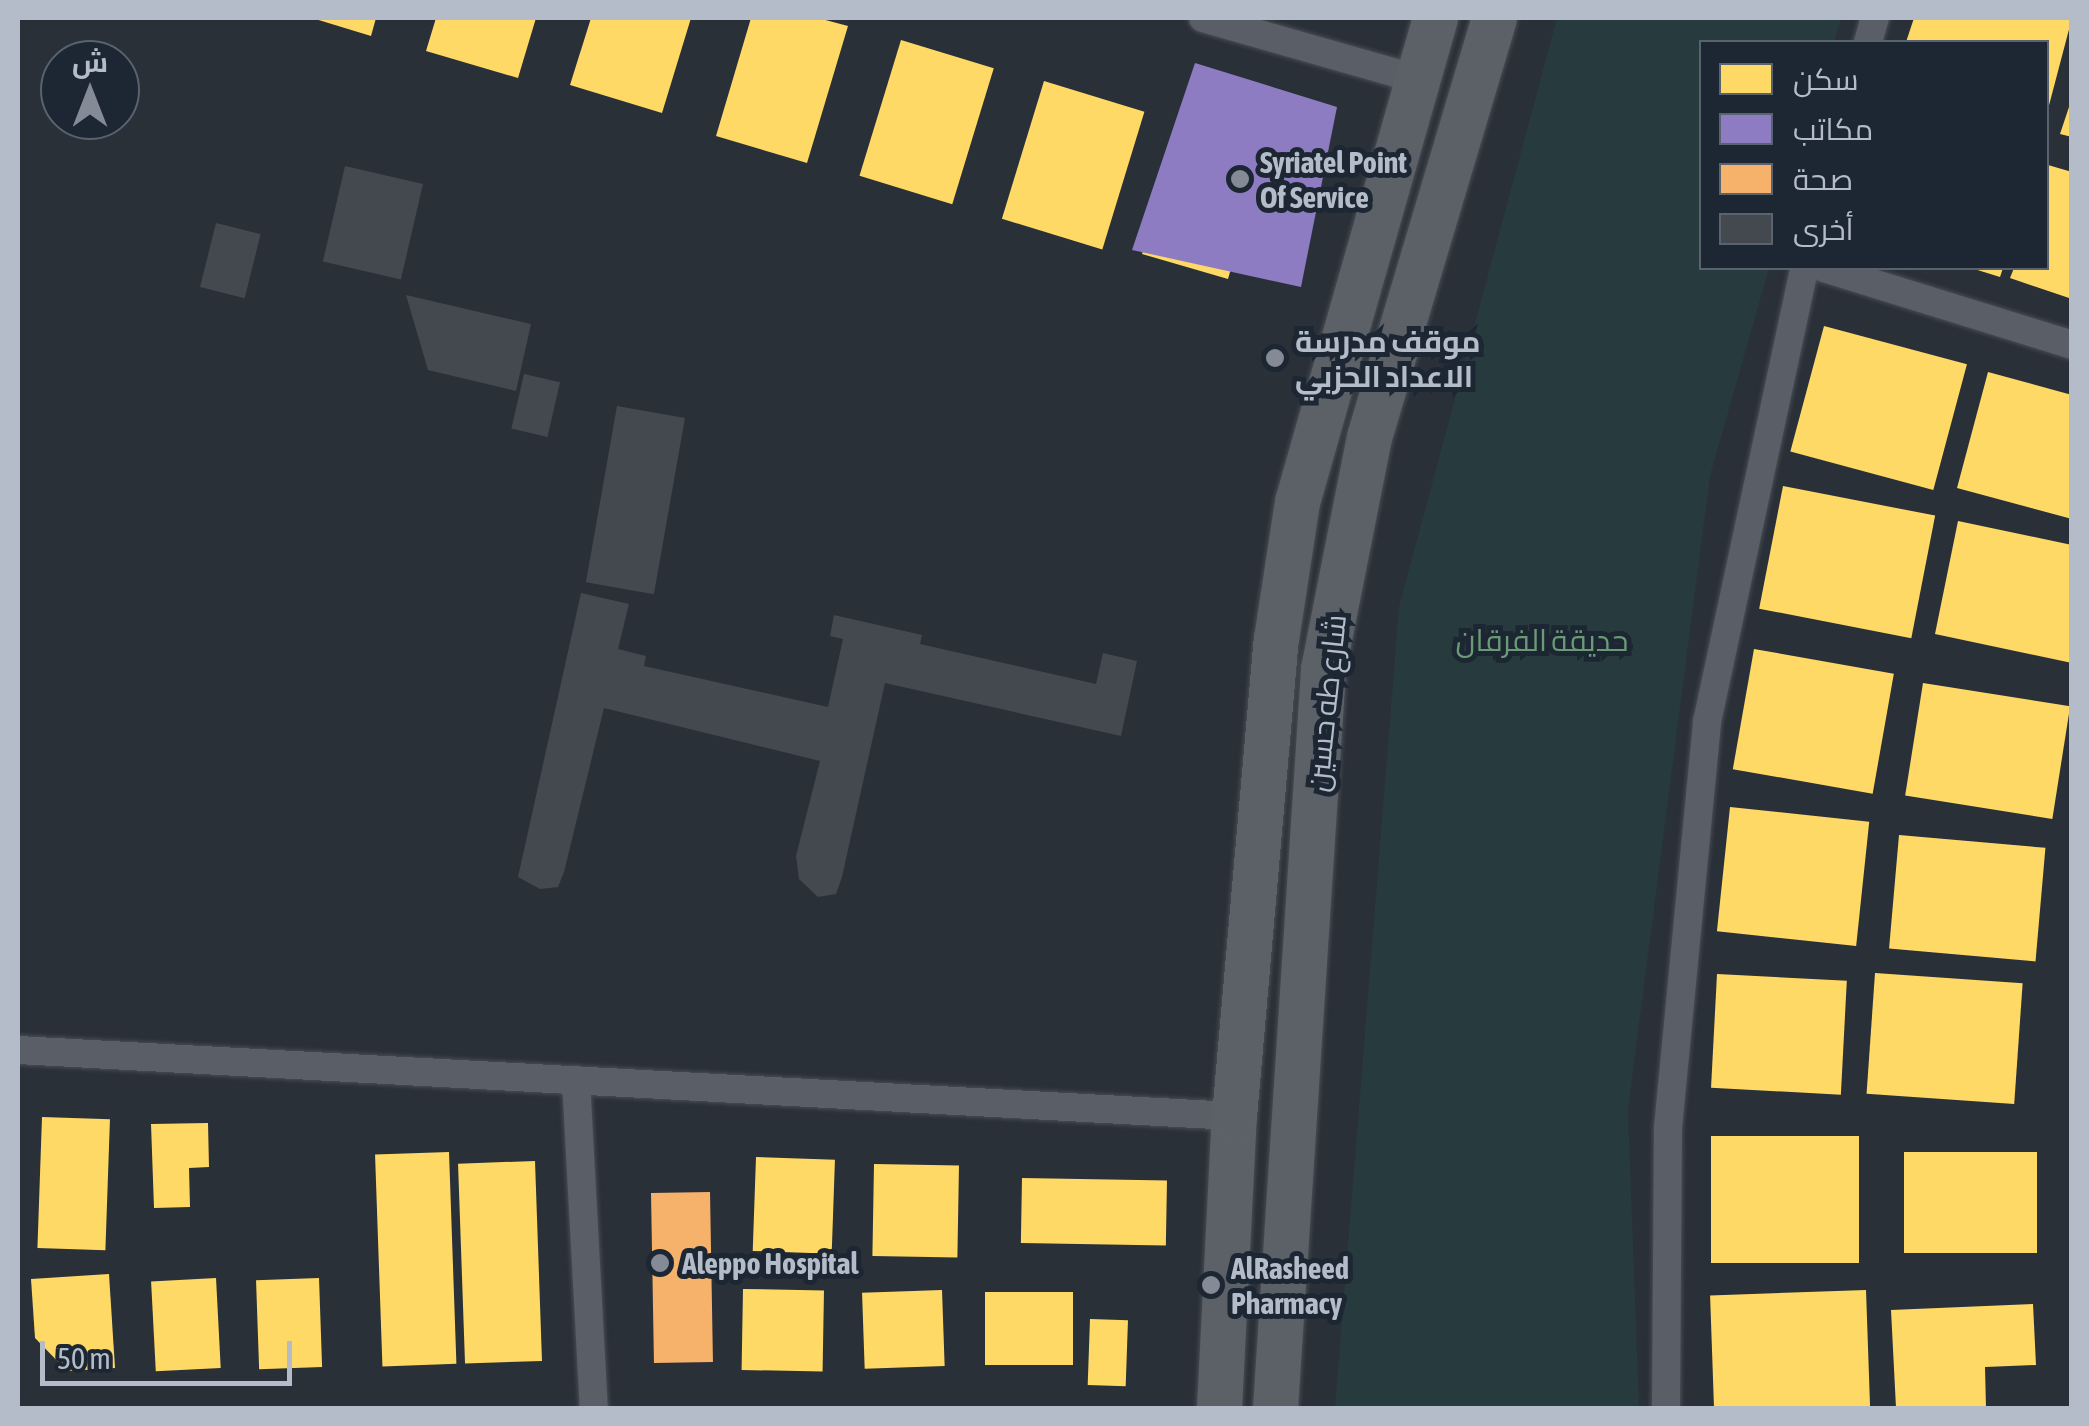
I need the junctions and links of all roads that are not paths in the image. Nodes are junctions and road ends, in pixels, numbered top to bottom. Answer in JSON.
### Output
{"nodes":[{"id":1,"x":1203,"y":18,"type":"edge"},
{"id":2,"x":1435,"y":18,"type":"edge"},
{"id":3,"x":1494,"y":18,"type":"edge"},
{"id":4,"x":1417,"y":78,"type":"junction"},
{"id":5,"x":1804,"y":270,"type":"edge"},
{"id":6,"x":1830,"y":270,"type":"edge"},
{"id":7,"x":2072,"y":345,"type":"edge"},
{"id":8,"x":18,"y":1050,"type":"edge"},
{"id":9,"x":576,"y":1080,"type":"junction"},
{"id":10,"x":1234,"y":1116,"type":"junction"},
{"id":11,"x":594,"y":1408,"type":"edge"},
{"id":12,"x":1219,"y":1408,"type":"edge"},
{"id":13,"x":1275,"y":1408,"type":"edge"},
{"id":14,"x":1666,"y":1408,"type":"edge"}],
"edges":[{"from":1,"to":4,"type":"street"},
{"from":2,"to":4,"type":"main road","name":"شارع طه حسين"},
{"from":3,"to":13,"type":"main road","name":"شارع طه حسين"},
{"from":4,"to":10,"type":"main road","name":"شارع طه حسين"},
{"from":5,"to":14,"type":"street"},
{"from":6,"to":7,"type":"street"},
{"from":8,"to":9,"type":"street"},
{"from":9,"to":10,"type":"street"},
{"from":9,"to":11,"type":"street"},
{"from":10,"to":12,"type":"main road","name":"شارع طه حسين"}]}
